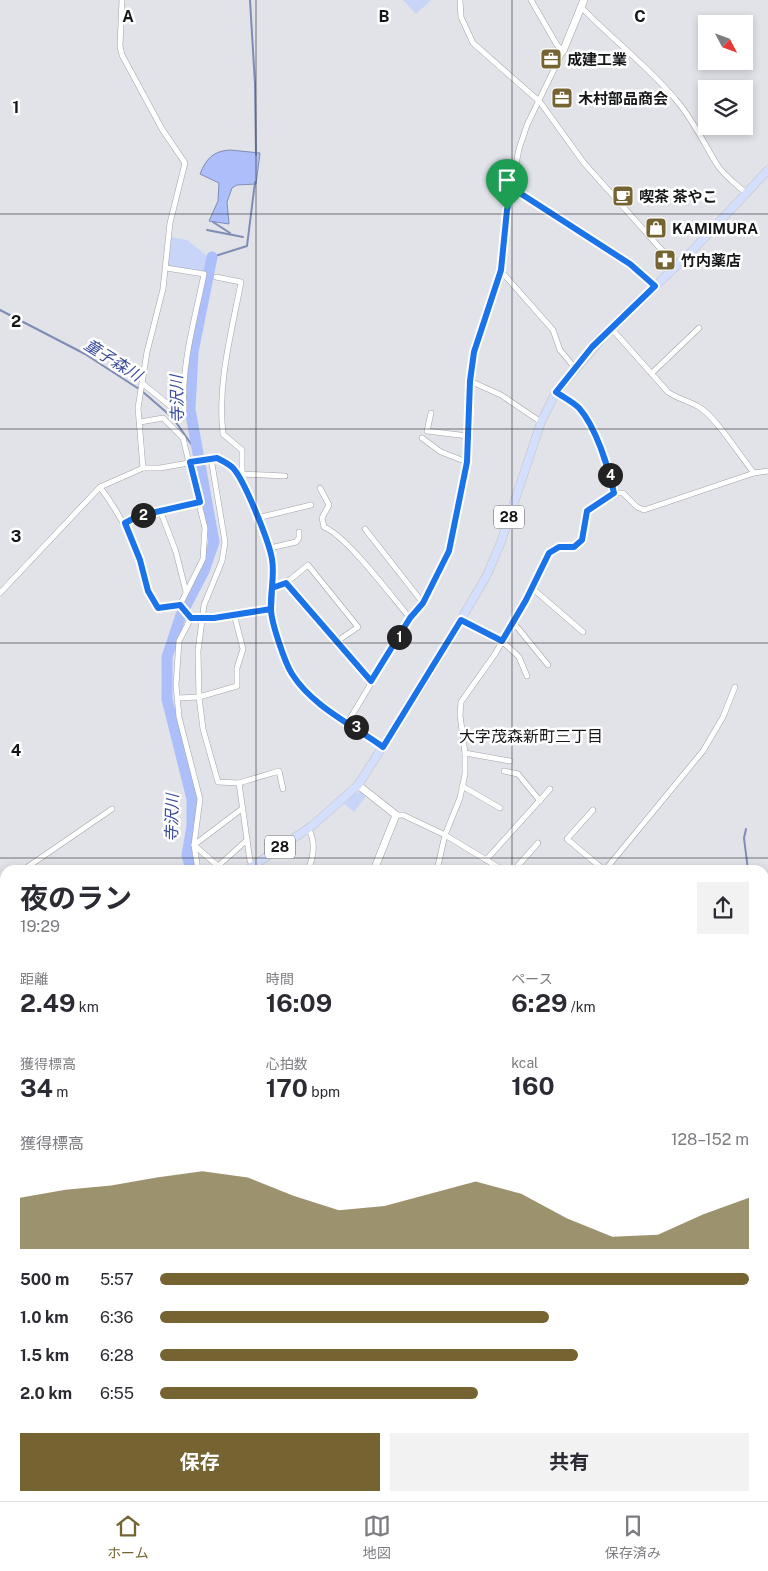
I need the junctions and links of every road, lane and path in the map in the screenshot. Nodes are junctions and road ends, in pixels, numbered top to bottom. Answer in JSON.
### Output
{"nodes":[{"id":1,"x":122,"y":0,"type":"edge"},
{"id":2,"x":460,"y":0,"type":"edge"},
{"id":3,"x":531,"y":0,"type":"edge"},
{"id":4,"x":582,"y":4,"type":"edge"},
{"id":5,"x":563,"y":51,"type":"junction"},
{"id":6,"x":540,"y":102,"type":"junction"},
{"id":7,"x":768,"y":170,"type":"edge"},
{"id":8,"x":512,"y":188,"type":"junction"},
{"id":9,"x":746,"y":194,"type":"junction"},
{"id":10,"x":676,"y":266,"type":"junction"},
{"id":11,"x":166,"y":268,"type":"junction"},
{"id":12,"x":501,"y":270,"type":"junction"},
{"id":13,"x":216,"y":277,"type":"dead end"},
{"id":14,"x":655,"y":286,"type":"junction"},
{"id":15,"x":611,"y":328,"type":"junction"},
{"id":16,"x":699,"y":328,"type":"dead end"},
{"id":17,"x":575,"y":368,"type":"junction"},
{"id":18,"x":652,"y":372,"type":"junction"},
{"id":19,"x":470,"y":381,"type":"junction"},
{"id":20,"x":142,"y":384,"type":"junction"},
{"id":21,"x":556,"y":392,"type":"junction"},
{"id":22,"x":431,"y":413,"type":"dead end"},
{"id":23,"x":140,"y":422,"type":"junction"},
{"id":24,"x":541,"y":422,"type":"junction"},
{"id":25,"x":468,"y":436,"type":"junction"},
{"id":26,"x":422,"y":438,"type":"dead end"},
{"id":27,"x":209,"y":458,"type":"junction"},
{"id":28,"x":192,"y":462,"type":"junction"},
{"id":29,"x":467,"y":462,"type":"junction"},
{"id":30,"x":144,"y":468,"type":"junction"},
{"id":31,"x":768,"y":470,"type":"edge"},
{"id":32,"x":754,"y":473,"type":"junction"},
{"id":33,"x":241,"y":475,"type":"junction"},
{"id":34,"x":285,"y":476,"type":"dead end"},
{"id":35,"x":100,"y":487,"type":"junction"},
{"id":36,"x":320,"y":488,"type":"dead end"},
{"id":37,"x":614,"y":493,"type":"junction"},
{"id":38,"x":200,"y":502,"type":"junction"},
{"id":39,"x":311,"y":505,"type":"dead end"},
{"id":40,"x":160,"y":510,"type":"junction"},
{"id":41,"x":257,"y":518,"type":"junction"},
{"id":42,"x":125,"y":523,"type":"junction"},
{"id":43,"x":365,"y":529,"type":"dead end"},
{"id":44,"x":299,"y":532,"type":"dead end"},
{"id":45,"x":270,"y":548,"type":"junction"},
{"id":46,"x":286,"y":583,"type":"junction"},
{"id":47,"x":272,"y":588,"type":"junction"},
{"id":48,"x":532,"y":588,"type":"junction"},
{"id":49,"x":186,"y":592,"type":"junction"},
{"id":50,"x":0,"y":593,"type":"edge"},
{"id":51,"x":423,"y":603,"type":"junction"},
{"id":52,"x":181,"y":606,"type":"junction"},
{"id":53,"x":271,"y":609,"type":"junction"},
{"id":54,"x":234,"y":614,"type":"junction"},
{"id":55,"x":191,"y":618,"type":"junction"},
{"id":56,"x":410,"y":618,"type":"junction"},
{"id":57,"x":203,"y":619,"type":"junction"},
{"id":58,"x":461,"y":620,"type":"junction"},
{"id":59,"x":513,"y":622,"type":"junction"},
{"id":60,"x":583,"y":632,"type":"dead end"},
{"id":61,"x":502,"y":641,"type":"junction"},
{"id":62,"x":336,"y":642,"type":"junction"},
{"id":63,"x":548,"y":665,"type":"dead end"},
{"id":64,"x":527,"y":676,"type":"dead end"},
{"id":65,"x":371,"y":681,"type":"junction"},
{"id":66,"x":735,"y":687,"type":"dead end"},
{"id":67,"x":199,"y":697,"type":"junction"},
{"id":68,"x":178,"y":698,"type":"junction"},
{"id":69,"x":348,"y":722,"type":"junction"},
{"id":70,"x":383,"y":747,"type":"junction"},
{"id":71,"x":465,"y":753,"type":"junction"},
{"id":72,"x":510,"y":761,"type":"dead end"},
{"id":73,"x":504,"y":771,"type":"dead end"},
{"id":74,"x":239,"y":783,"type":"junction"},
{"id":75,"x":358,"y":785,"type":"junction"},
{"id":76,"x":462,"y":786,"type":"junction"},
{"id":77,"x":284,"y":789,"type":"dead end"},
{"id":78,"x":550,"y":789,"type":"dead end"},
{"id":79,"x":540,"y":801,"type":"junction"},
{"id":80,"x":242,"y":808,"type":"junction"},
{"id":81,"x":500,"y":808,"type":"dead end"},
{"id":82,"x":112,"y":810,"type":"dead end"},
{"id":83,"x":593,"y":810,"type":"dead end"},
{"id":84,"x":396,"y":815,"type":"junction"},
{"id":85,"x":308,"y":828,"type":"junction"},
{"id":86,"x":445,"y":835,"type":"junction"},
{"id":87,"x":247,"y":840,"type":"junction"},
{"id":88,"x":538,"y":843,"type":"dead end"},
{"id":89,"x":194,"y":845,"type":"junction"},
{"id":90,"x":486,"y":860,"type":"junction"},
{"id":91,"x":30,"y":865,"type":"edge"},
{"id":92,"x":197,"y":865,"type":"edge"},
{"id":93,"x":217,"y":865,"type":"edge"},
{"id":94,"x":219,"y":865,"type":"edge"},
{"id":95,"x":250,"y":865,"type":"edge"},
{"id":96,"x":253,"y":865,"type":"edge"},
{"id":97,"x":309,"y":865,"type":"edge"},
{"id":98,"x":376,"y":865,"type":"edge"},
{"id":99,"x":438,"y":865,"type":"edge"},
{"id":100,"x":494,"y":865,"type":"edge"},
{"id":101,"x":518,"y":865,"type":"edge"},
{"id":102,"x":599,"y":865,"type":"edge"},
{"id":103,"x":609,"y":865,"type":"edge"}],
"edges":[{"from":1,"to":11,"type":"street"},
{"from":2,"to":6,"type":"street"},
{"from":3,"to":5,"type":"street"},
{"from":4,"to":5,"type":"street"},
{"from":4,"to":9,"type":"street"},
{"from":5,"to":6,"type":"street"},
{"from":6,"to":8,"type":"street"},
{"from":6,"to":10,"type":"street"},
{"from":7,"to":9,"type":"main road","number":"28"},
{"from":8,"to":12,"type":"street"},
{"from":8,"to":14,"type":"street"},
{"from":9,"to":10,"type":"main road","number":"28"},
{"from":10,"to":14,"type":"main road","number":"28"},
{"from":11,"to":20,"type":"street"},
{"from":11,"to":20,"type":"street"},
{"from":12,"to":17,"type":"street"},
{"from":12,"to":19,"type":"street"},
{"from":13,"to":33,"type":"street"},
{"from":14,"to":15,"type":"main road","number":"28"},
{"from":15,"to":17,"type":"main road","number":"28"},
{"from":15,"to":18,"type":"street"},
{"from":16,"to":18,"type":"street"},
{"from":17,"to":21,"type":"main road","number":"28"},
{"from":18,"to":32,"type":"street"},
{"from":19,"to":24,"type":"street"},
{"from":19,"to":25,"type":"street"},
{"from":20,"to":23,"type":"street"},
{"from":21,"to":24,"type":"main road","number":"28"},
{"from":21,"to":37,"type":"street"},
{"from":22,"to":25,"type":"street"},
{"from":23,"to":28,"type":"street"},
{"from":23,"to":30,"type":"street"},
{"from":24,"to":58,"type":"main road","number":"28"},
{"from":25,"to":29,"type":"street"},
{"from":26,"to":29,"type":"street"},
{"from":27,"to":28,"type":"street"},
{"from":27,"to":33,"type":"street"},
{"from":27,"to":57,"type":"street"},
{"from":28,"to":30,"type":"street"},
{"from":28,"to":38,"type":"street"},
{"from":29,"to":51,"type":"street"},
{"from":30,"to":35,"type":"street"},
{"from":31,"to":32,"type":"street"},
{"from":32,"to":37,"type":"street"},
{"from":33,"to":34,"type":"street"},
{"from":33,"to":41,"type":"street"},
{"from":35,"to":42,"type":"street"},
{"from":35,"to":50,"type":"street"},
{"from":36,"to":56,"type":"street"},
{"from":37,"to":48,"type":"street"},
{"from":38,"to":40,"type":"street"},
{"from":38,"to":49,"type":"street"},
{"from":39,"to":41,"type":"street"},
{"from":40,"to":42,"type":"street"},
{"from":40,"to":49,"type":"street"},
{"from":41,"to":45,"type":"street"},
{"from":42,"to":52,"type":"street"},
{"from":43,"to":51,"type":"street"},
{"from":44,"to":45,"type":"street"},
{"from":45,"to":47,"type":"street"},
{"from":46,"to":47,"type":"street"},
{"from":46,"to":62,"type":"street"},
{"from":46,"to":62,"type":"street"},
{"from":47,"to":53,"type":"street"},
{"from":48,"to":59,"type":"street"},
{"from":48,"to":60,"type":"street"},
{"from":49,"to":52,"type":"street"},
{"from":51,"to":56,"type":"street"},
{"from":52,"to":55,"type":"street"},
{"from":53,"to":54,"type":"street"},
{"from":53,"to":69,"type":"street"},
{"from":54,"to":57,"type":"street"},
{"from":54,"to":67,"type":"street"},
{"from":55,"to":57,"type":"street"},
{"from":55,"to":68,"type":"street"},
{"from":56,"to":65,"type":"street"},
{"from":57,"to":67,"type":"street"},
{"from":58,"to":61,"type":"street"},
{"from":58,"to":70,"type":"main road","number":"28"},
{"from":59,"to":61,"type":"street"},
{"from":59,"to":63,"type":"street"},
{"from":61,"to":64,"type":"street"},
{"from":61,"to":71,"type":"street"},
{"from":62,"to":65,"type":"street"},
{"from":65,"to":69,"type":"street"},
{"from":66,"to":103,"type":"street"},
{"from":67,"to":68,"type":"street"},
{"from":67,"to":74,"type":"street"},
{"from":68,"to":89,"type":"street"},
{"from":69,"to":70,"type":"street"},
{"from":70,"to":75,"type":"main road","number":"28"},
{"from":71,"to":72,"type":"street"},
{"from":71,"to":76,"type":"street"},
{"from":73,"to":79,"type":"street"},
{"from":74,"to":77,"type":"street"},
{"from":74,"to":80,"type":"street"},
{"from":75,"to":84,"type":"street"},
{"from":75,"to":85,"type":"main road","number":"28"},
{"from":76,"to":81,"type":"street"},
{"from":76,"to":86,"type":"street"},
{"from":78,"to":79,"type":"street"},
{"from":79,"to":90,"type":"street"},
{"from":80,"to":87,"type":"street"},
{"from":80,"to":89,"type":"street"},
{"from":82,"to":91,"type":"street"},
{"from":83,"to":102,"type":"street"},
{"from":84,"to":86,"type":"street"},
{"from":84,"to":98,"type":"street"},
{"from":85,"to":96,"type":"main road","number":"28"},
{"from":85,"to":97,"type":"street"},
{"from":86,"to":90,"type":"street"},
{"from":86,"to":99,"type":"street"},
{"from":87,"to":94,"type":"street"},
{"from":87,"to":95,"type":"street"},
{"from":88,"to":101,"type":"street"},
{"from":89,"to":92,"type":"street"},
{"from":89,"to":93,"type":"street"},
{"from":90,"to":100,"type":"street"}]}
